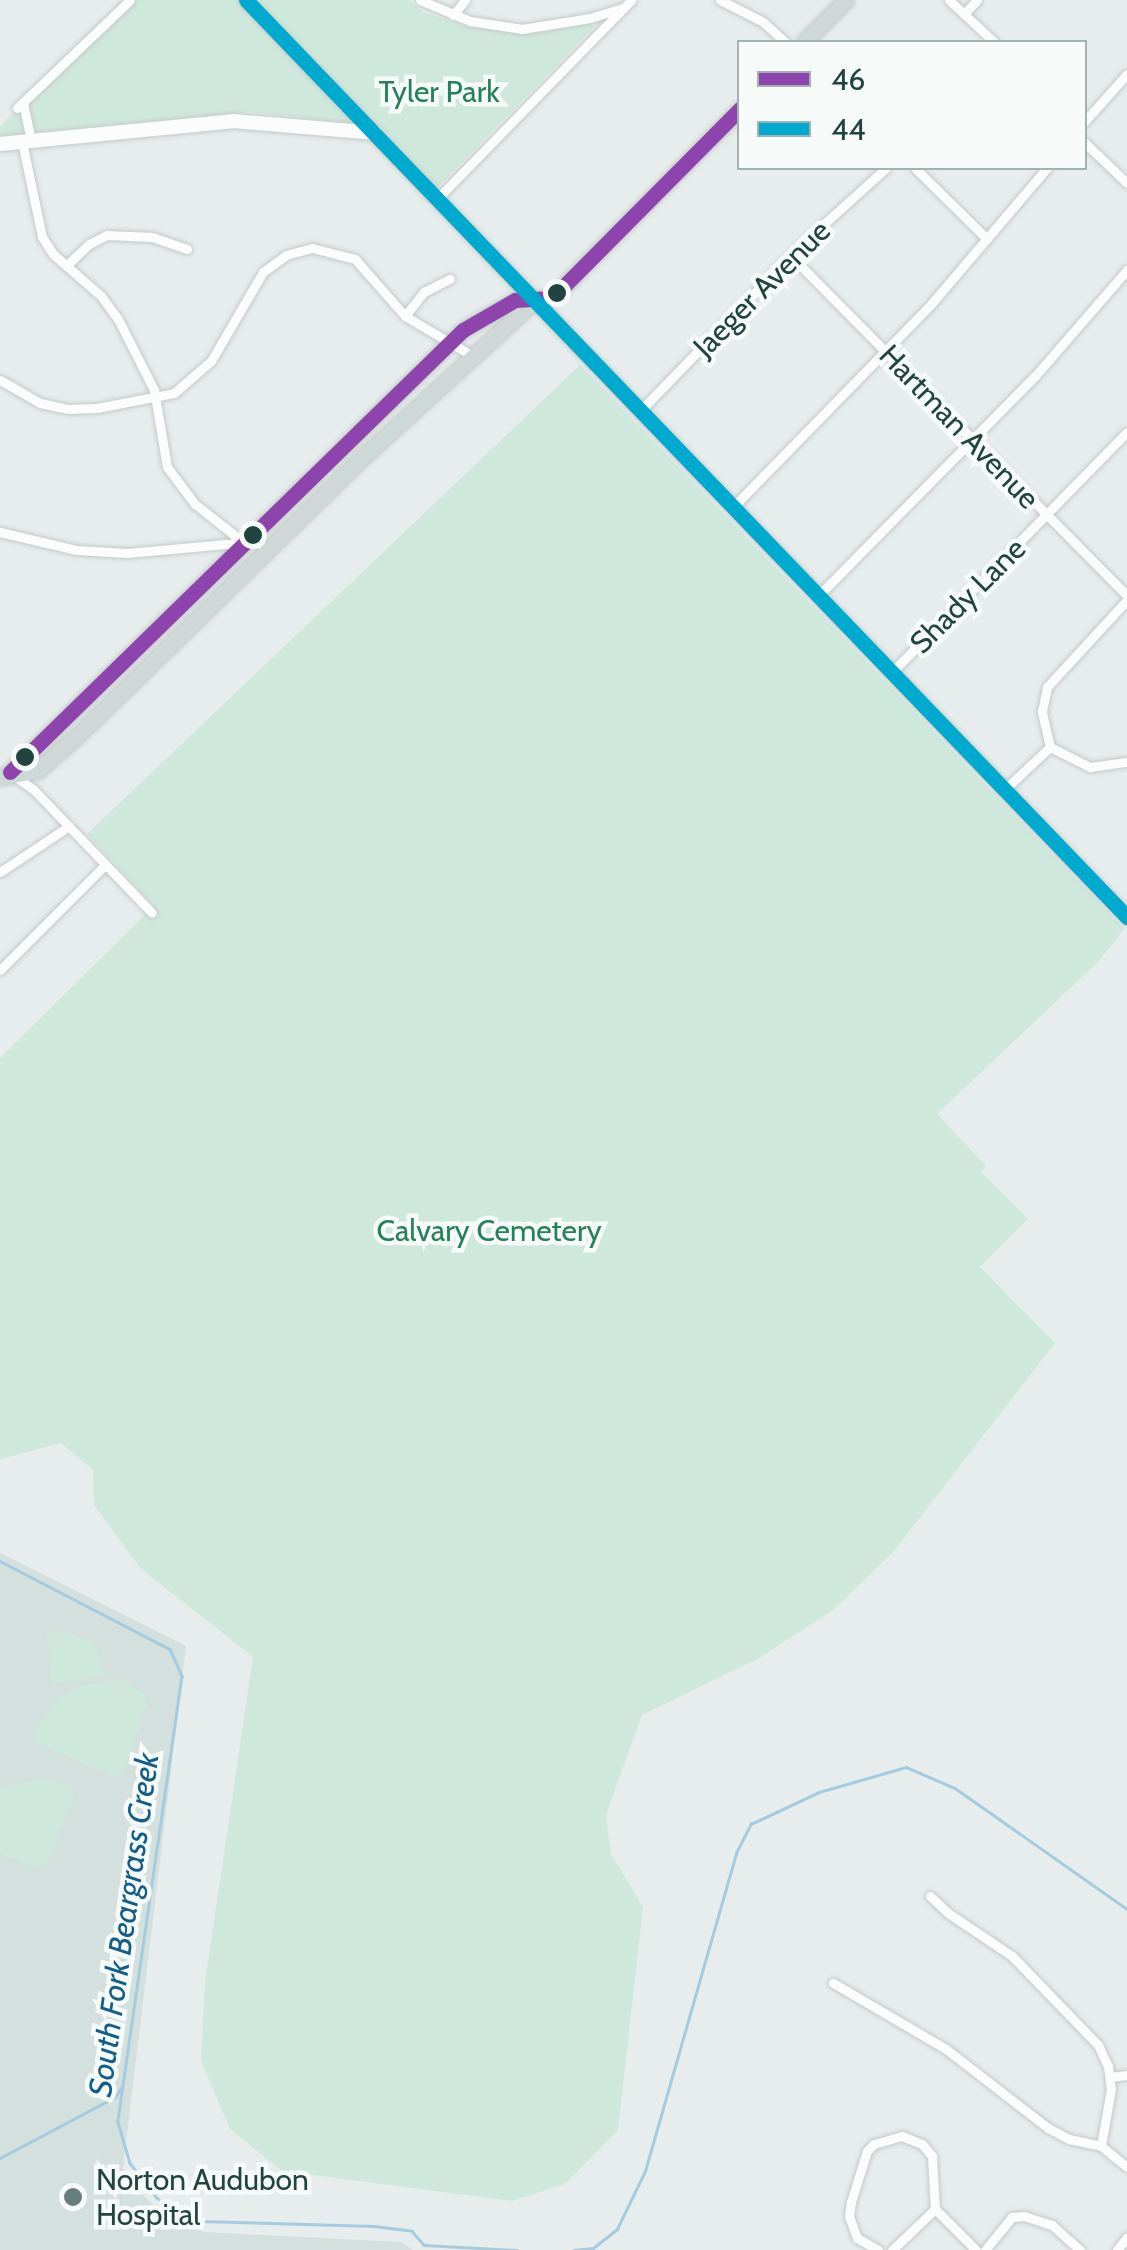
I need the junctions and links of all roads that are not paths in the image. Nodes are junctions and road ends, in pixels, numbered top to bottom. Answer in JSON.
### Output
{"nodes":[{"id":1,"x":130,"y":0,"type":"edge"},
{"id":2,"x":246,"y":0,"type":"edge"},
{"id":3,"x":420,"y":0,"type":"edge"},
{"id":4,"x":465,"y":0,"type":"edge"},
{"id":5,"x":720,"y":0,"type":"edge"},
{"id":6,"x":846,"y":0,"type":"edge"},
{"id":7,"x":948,"y":0,"type":"edge"},
{"id":8,"x":977,"y":0,"type":"edge"},
{"id":9,"x":628,"y":4,"type":"edge"},
{"id":10,"x":964,"y":14,"type":"junction"},
{"id":11,"x":452,"y":16,"type":"junction"},
{"id":12,"x":783,"y":40,"type":"edge"},
{"id":13,"x":806,"y":40,"type":"edge"},
{"id":14,"x":992,"y":40,"type":"edge"},
{"id":15,"x":1127,"y":74,"type":"edge"},
{"id":16,"x":737,"y":112,"type":"edge"},
{"id":17,"x":1087,"y":119,"type":"edge"},
{"id":18,"x":376,"y":133,"type":"junction"},
{"id":19,"x":27,"y":141,"type":"junction"},
{"id":20,"x":0,"y":144,"type":"edge"},
{"id":21,"x":1087,"y":145,"type":"edge"},
{"id":22,"x":884,"y":170,"type":"edge"},
{"id":23,"x":917,"y":170,"type":"edge"},
{"id":24,"x":1045,"y":170,"type":"edge"},
{"id":25,"x":1127,"y":183,"type":"edge"},
{"id":26,"x":437,"y":199,"type":"junction"},
{"id":27,"x":987,"y":239,"type":"junction"},
{"id":28,"x":187,"y":249,"type":"dead end"},
{"id":29,"x":792,"y":257,"type":"junction"},
{"id":30,"x":67,"y":265,"type":"junction"},
{"id":31,"x":1127,"y":270,"type":"edge"},
{"id":32,"x":450,"y":279,"type":"dead end"},
{"id":33,"x":534,"y":300,"type":"junction"},
{"id":34,"x":406,"y":316,"type":"junction"},
{"id":35,"x":450,"y":343,"type":"junction"},
{"id":36,"x":885,"y":350,"type":"junction"},
{"id":37,"x":470,"y":355,"type":"junction"},
{"id":38,"x":0,"y":380,"type":"edge"},
{"id":39,"x":156,"y":398,"type":"junction"},
{"id":40,"x":640,"y":412,"type":"junction"},
{"id":41,"x":1127,"y":432,"type":"edge"},
{"id":42,"x":972,"y":440,"type":"junction"},
{"id":43,"x":733,"y":507,"type":"junction"},
{"id":44,"x":1046,"y":517,"type":"junction"},
{"id":45,"x":0,"y":532,"type":"edge"},
{"id":46,"x":243,"y":542,"type":"junction"},
{"id":47,"x":267,"y":552,"type":"junction"},
{"id":48,"x":818,"y":596,"type":"junction"},
{"id":49,"x":1127,"y":598,"type":"edge"},
{"id":50,"x":891,"y":673,"type":"junction"},
{"id":51,"x":1050,"y":747,"type":"junction"},
{"id":52,"x":1127,"y":762,"type":"edge"},
{"id":53,"x":3,"y":770,"type":"edge"},
{"id":54,"x":1004,"y":790,"type":"junction"},
{"id":55,"x":68,"y":826,"type":"junction"},
{"id":56,"x":104,"y":865,"type":"junction"},
{"id":57,"x":0,"y":872,"type":"edge"},
{"id":58,"x":1126,"y":913,"type":"edge"},
{"id":59,"x":152,"y":914,"type":"dead end"},
{"id":60,"x":0,"y":970,"type":"edge"},
{"id":61,"x":930,"y":1896,"type":"dead end"},
{"id":62,"x":833,"y":1983,"type":"dead end"},
{"id":63,"x":1127,"y":2075,"type":"edge"},
{"id":64,"x":1110,"y":2077,"type":"junction"},
{"id":65,"x":1101,"y":2146,"type":"junction"},
{"id":66,"x":1127,"y":2167,"type":"edge"},
{"id":67,"x":936,"y":2209,"type":"junction"},
{"id":68,"x":1127,"y":2237,"type":"edge"},
{"id":69,"x":878,"y":2250,"type":"edge"},
{"id":70,"x":892,"y":2250,"type":"edge"},
{"id":71,"x":976,"y":2250,"type":"edge"},
{"id":72,"x":985,"y":2250,"type":"edge"},
{"id":73,"x":1080,"y":2250,"type":"edge"},
{"id":74,"x":1116,"y":2250,"type":"edge"}],
"edges":[{"from":1,"to":19,"type":"street"},
{"from":2,"to":18,"type":"main road"},
{"from":3,"to":11,"type":"street"},
{"from":4,"to":11,"type":"street"},
{"from":5,"to":12,"type":"street"},
{"from":6,"to":13,"type":"main road"},
{"from":7,"to":10,"type":"street"},
{"from":8,"to":10,"type":"street"},
{"from":9,"to":11,"type":"street"},
{"from":9,"to":26,"type":"street"},
{"from":10,"to":14,"type":"street"},
{"from":15,"to":17,"type":"street"},
{"from":16,"to":33,"type":"main road"},
{"from":18,"to":19,"type":"main road"},
{"from":18,"to":26,"type":"main road"},
{"from":19,"to":20,"type":"main road"},
{"from":19,"to":30,"type":"street"},
{"from":21,"to":25,"type":"street"},
{"from":22,"to":29,"type":"street","name":"Jaeger Avenue"},
{"from":23,"to":27,"type":"street"},
{"from":24,"to":27,"type":"street"},
{"from":26,"to":33,"type":"main road"},
{"from":27,"to":36,"type":"street"},
{"from":28,"to":30,"type":"street"},
{"from":29,"to":36,"type":"street","name":"Hartman Avenue"},
{"from":29,"to":40,"type":"street","name":"Jaeger Avenue"},
{"from":30,"to":39,"type":"street"},
{"from":31,"to":42,"type":"street"},
{"from":32,"to":34,"type":"street"},
{"from":33,"to":35,"type":"main road"},
{"from":33,"to":37,"type":"main road"},
{"from":33,"to":40,"type":"main road"},
{"from":34,"to":35,"type":"street"},
{"from":34,"to":39,"type":"street"},
{"from":35,"to":37,"type":"street"},
{"from":35,"to":46,"type":"main road"},
{"from":36,"to":42,"type":"street","name":"Hartman Avenue"},
{"from":36,"to":43,"type":"street"},
{"from":37,"to":47,"type":"main road"},
{"from":38,"to":39,"type":"street"},
{"from":39,"to":46,"type":"street"},
{"from":40,"to":43,"type":"main road"},
{"from":41,"to":44,"type":"street","name":"Shady Lane"},
{"from":42,"to":44,"type":"street","name":"Hartman Avenue"},
{"from":42,"to":48,"type":"street"},
{"from":43,"to":48,"type":"main road"},
{"from":44,"to":49,"type":"street","name":"Hartman Avenue"},
{"from":44,"to":50,"type":"street","name":"Shady Lane"},
{"from":45,"to":46,"type":"street"},
{"from":46,"to":47,"type":"street"},
{"from":46,"to":53,"type":"main road"},
{"from":47,"to":53,"type":"main road"},
{"from":48,"to":50,"type":"main road"},
{"from":49,"to":51,"type":"street"},
{"from":50,"to":54,"type":"main road"},
{"from":51,"to":52,"type":"street"},
{"from":51,"to":54,"type":"street"},
{"from":53,"to":55,"type":"street"},
{"from":54,"to":58,"type":"main road"},
{"from":55,"to":56,"type":"street"},
{"from":55,"to":57,"type":"street"},
{"from":56,"to":59,"type":"street"},
{"from":56,"to":60,"type":"street"},
{"from":61,"to":64,"type":"street"},
{"from":62,"to":65,"type":"street"},
{"from":63,"to":64,"type":"street"},
{"from":64,"to":65,"type":"street"},
{"from":65,"to":66,"type":"street"},
{"from":67,"to":69,"type":"street"},
{"from":67,"to":70,"type":"street"},
{"from":67,"to":71,"type":"street"},
{"from":68,"to":74,"type":"street"},
{"from":72,"to":73,"type":"street"}]}
